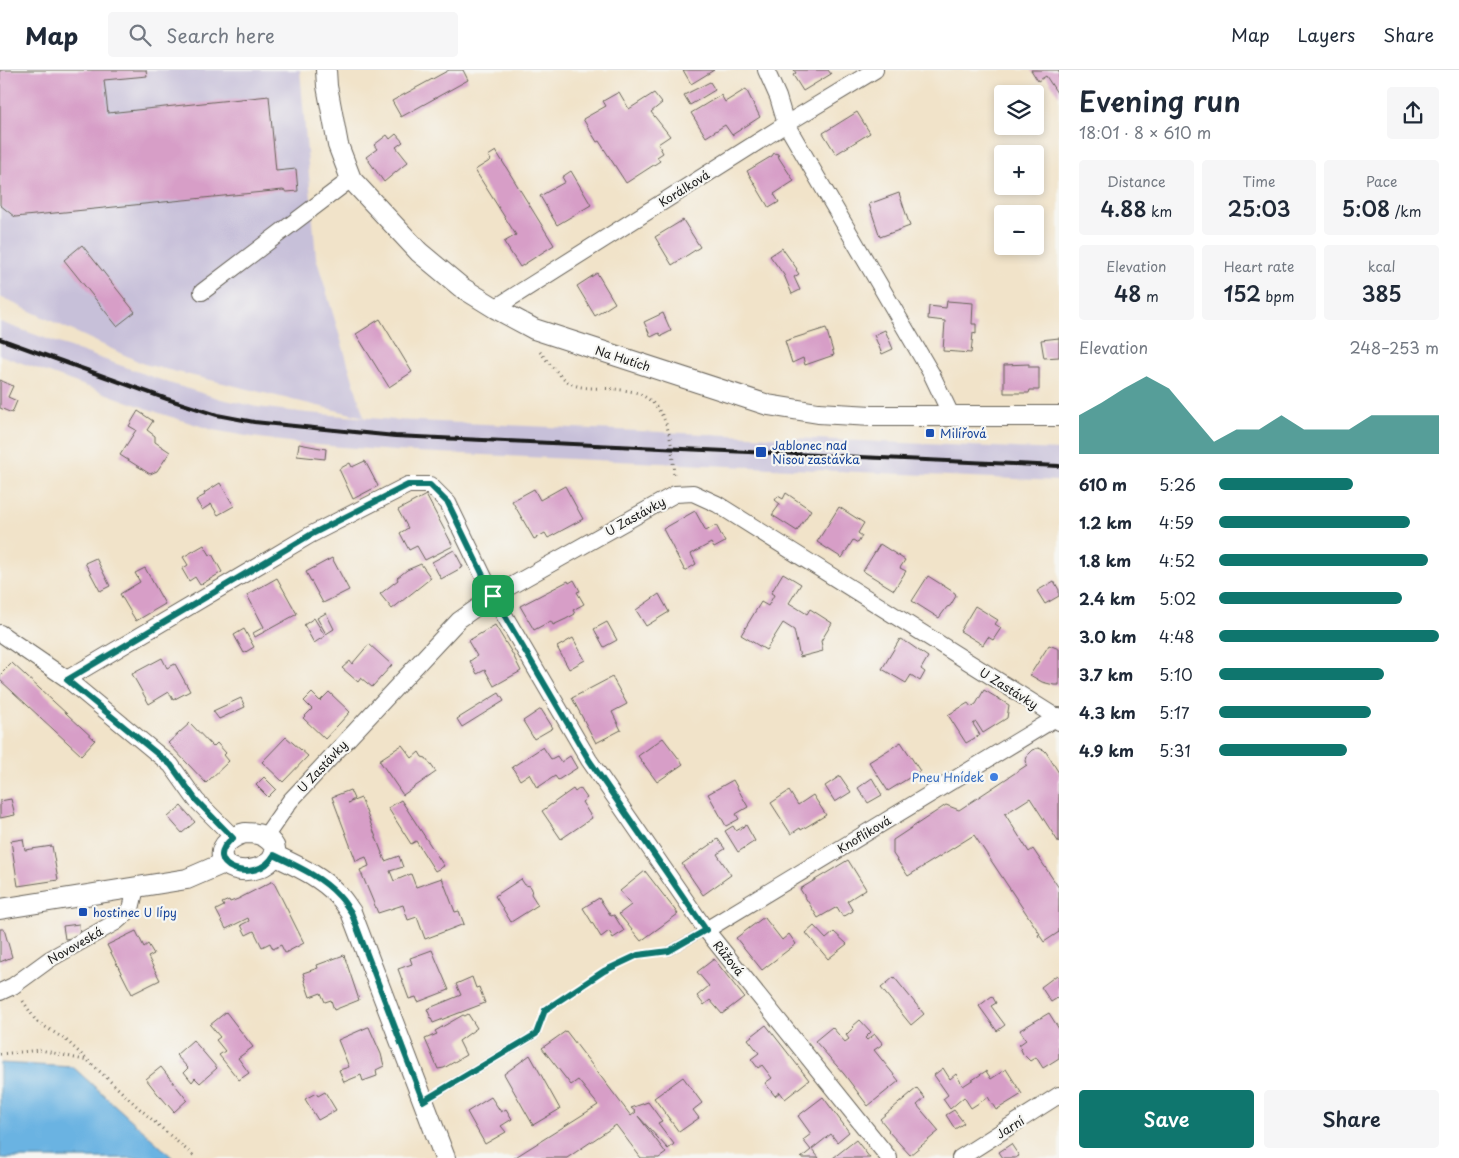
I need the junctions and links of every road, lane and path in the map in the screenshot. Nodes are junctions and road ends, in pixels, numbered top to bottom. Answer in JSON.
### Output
{"nodes":[{"id":1,"x":326,"y":70,"type":"edge"},
{"id":2,"x":766,"y":70,"type":"edge"},
{"id":3,"x":876,"y":70,"type":"edge"},
{"id":4,"x":786,"y":124,"type":"junction"},
{"id":5,"x":351,"y":179,"type":"junction"},
{"id":6,"x":202,"y":292,"type":"dead end"},
{"id":7,"x":495,"y":308,"type":"junction"},
{"id":8,"x":535,"y":347,"type":"dead end"},
{"id":9,"x":1059,"y":416,"type":"edge"},
{"id":10,"x":952,"y":417,"type":"junction"},
{"id":11,"x":675,"y":494,"type":"junction"},
{"id":12,"x":493,"y":596,"type":"junction"},
{"id":13,"x":0,"y":633,"type":"edge"},
{"id":14,"x":67,"y":680,"type":"junction"},
{"id":15,"x":1058,"y":718,"type":"edge"},
{"id":16,"x":264,"y":837,"type":"junction"},
{"id":17,"x":233,"y":838,"type":"junction"},
{"id":18,"x":274,"y":855,"type":"junction"},
{"id":19,"x":224,"y":863,"type":"junction"},
{"id":20,"x":136,"y":888,"type":"junction"},
{"id":21,"x":0,"y":909,"type":"edge"},
{"id":22,"x":706,"y":930,"type":"junction"},
{"id":23,"x":669,"y":951,"type":"joint"},
{"id":24,"x":6,"y":989,"type":"edge"},
{"id":25,"x":536,"y":1034,"type":"joint"},
{"id":26,"x":0,"y":1054,"type":"edge"},
{"id":27,"x":89,"y":1062,"type":"junction"},
{"id":28,"x":1059,"y":1095,"type":"edge"},
{"id":29,"x":423,"y":1101,"type":"junction"},
{"id":30,"x":196,"y":1158,"type":"edge"},
{"id":31,"x":445,"y":1158,"type":"edge"},
{"id":32,"x":889,"y":1158,"type":"edge"},
{"id":33,"x":960,"y":1158,"type":"edge"}],
"edges":[{"from":1,"to":5,"type":"street","name":"Na Hutích"},
{"from":2,"to":4,"type":"street"},
{"from":3,"to":4,"type":"street","name":"Korálková"},
{"from":4,"to":7,"type":"street","name":"Korálková"},
{"from":4,"to":10,"type":"street"},
{"from":5,"to":6,"type":"street"},
{"from":5,"to":7,"type":"street","name":"Na Hutích"},
{"from":7,"to":10,"type":"street","name":"Na Hutích"},
{"from":8,"to":11,"type":"path"},
{"from":9,"to":10,"type":"street","name":"Na Hutích"},
{"from":11,"to":12,"type":"street","name":"U Zastávky"},
{"from":11,"to":15,"type":"street","name":"U Zastávky"},
{"from":12,"to":14,"type":"street","name":"Růžová"},
{"from":12,"to":16,"type":"street","name":"U Zastávky"},
{"from":12,"to":22,"type":"street","name":"Růžová"},
{"from":13,"to":14,"type":"street"},
{"from":14,"to":17,"type":"street"},
{"from":15,"to":22,"type":"street","name":"Knoflíková"},
{"from":16,"to":17,"type":"street"},
{"from":16,"to":18,"type":"street"},
{"from":17,"to":19,"type":"street"},
{"from":18,"to":19,"type":"street"},
{"from":18,"to":29,"type":"street"},
{"from":19,"to":20,"type":"street"},
{"from":20,"to":21,"type":"street"},
{"from":20,"to":24,"type":"street","name":"Novoveská"},
{"from":22,"to":23,"type":"lane","name":"Knoflíková"},
{"from":22,"to":32,"type":"street","name":"Růžová"},
{"from":23,"to":25,"type":"path"},
{"from":24,"to":27,"type":"path"},
{"from":25,"to":29,"type":"lane"},
{"from":26,"to":27,"type":"path"},
{"from":27,"to":30,"type":"path"},
{"from":28,"to":33,"type":"street","name":"Jarní"},
{"from":29,"to":31,"type":"street"}]}
